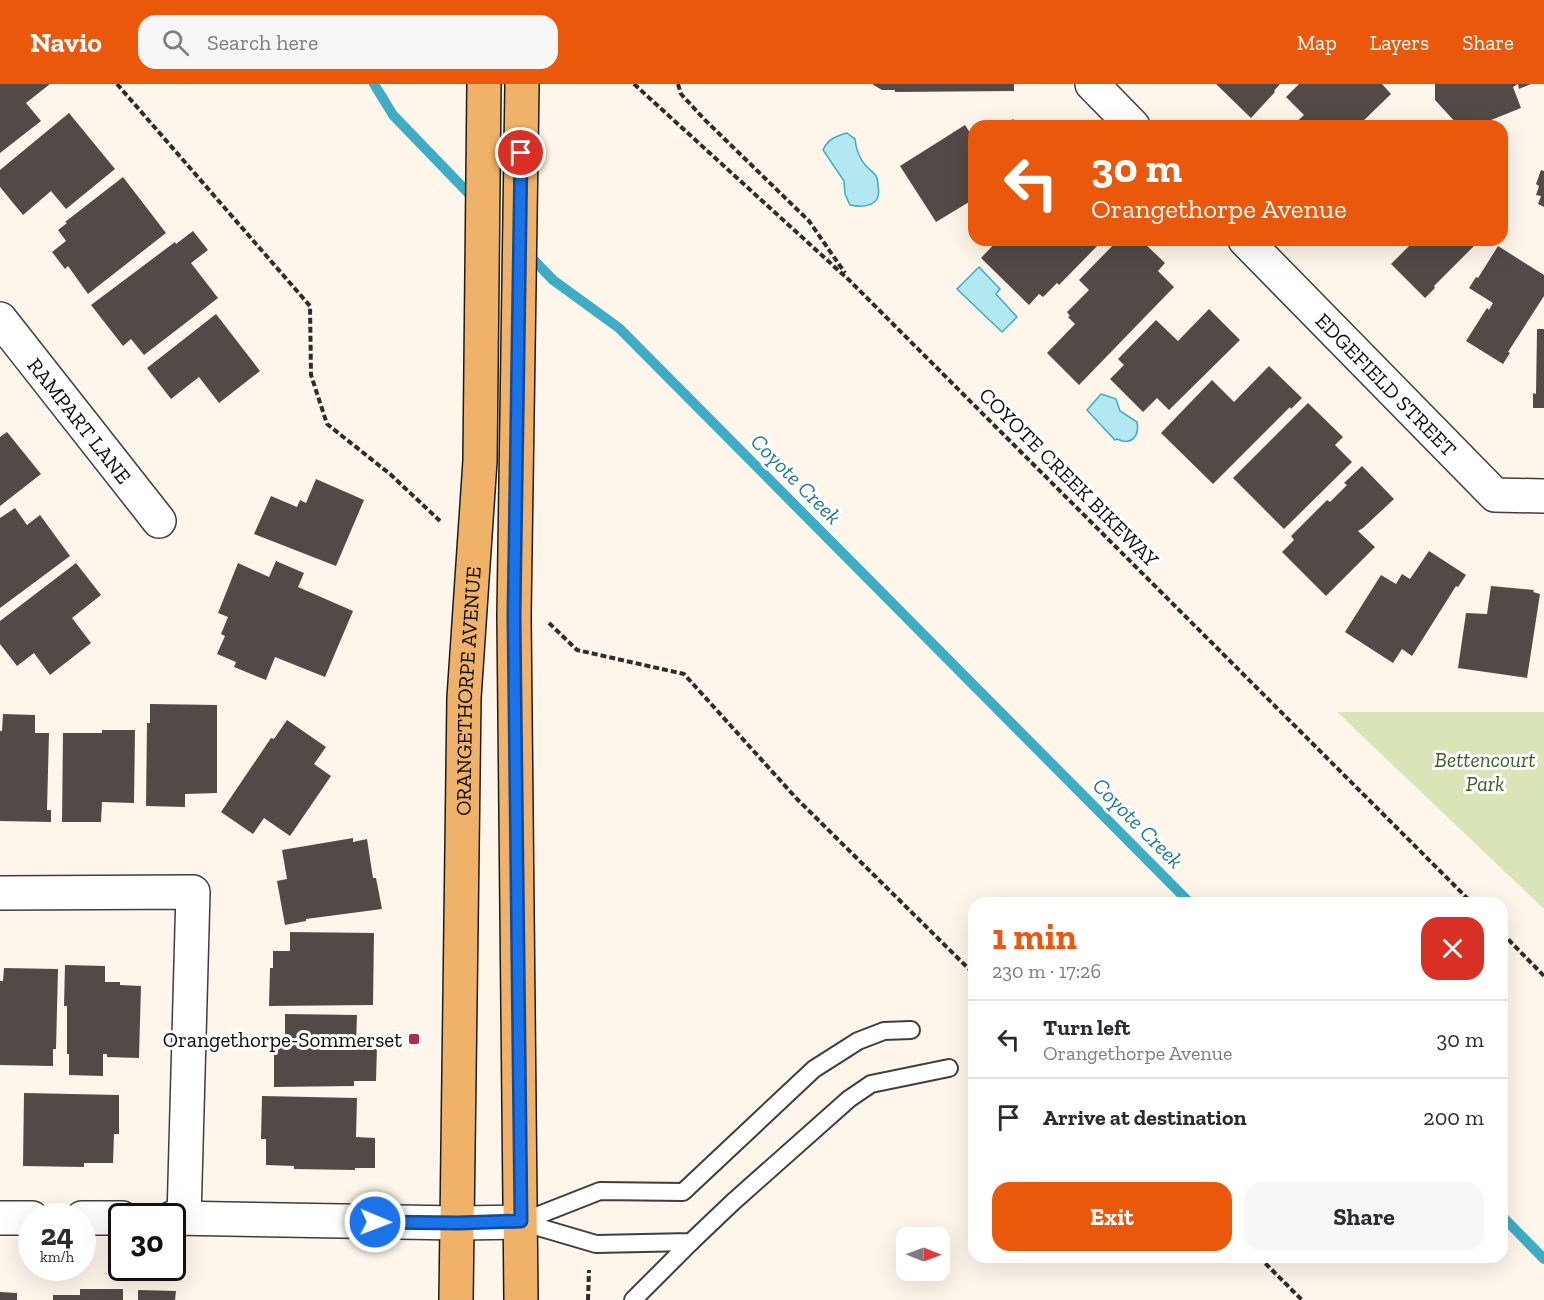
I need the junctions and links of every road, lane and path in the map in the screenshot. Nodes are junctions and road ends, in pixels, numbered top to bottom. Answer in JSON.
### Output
{"nodes":[{"id":1,"x":117,"y":84,"type":"edge"},
{"id":2,"x":484,"y":84,"type":"edge"},
{"id":3,"x":522,"y":84,"type":"edge"},
{"id":4,"x":634,"y":84,"type":"edge"},
{"id":5,"x":678,"y":84,"type":"edge"},
{"id":6,"x":1092,"y":84,"type":"edge"},
{"id":7,"x":1127,"y":120,"type":"edge"},
{"id":8,"x":1251,"y":246,"type":"edge"},
{"id":9,"x":849,"y":279,"type":"junction"},
{"id":10,"x":5,"y":334,"type":"edge"},
{"id":11,"x":1544,"y":496,"type":"edge"},
{"id":12,"x":159,"y":521,"type":"dead end"},
{"id":13,"x":475,"y":553,"type":"junction"},
{"id":14,"x":515,"y":591,"type":"junction"},
{"id":15,"x":0,"y":893,"type":"edge"},
{"id":16,"x":1466,"y":897,"type":"edge"},
{"id":17,"x":1508,"y":939,"type":"edge"},
{"id":18,"x":968,"y":968,"type":"edge"},
{"id":19,"x":1544,"y":976,"type":"edge"},
{"id":20,"x":911,"y":1030,"type":"dead end"},
{"id":21,"x":949,"y":1068,"type":"dead end"},
{"id":22,"x":179,"y":1203,"type":"edge"},
{"id":23,"x":0,"y":1218,"type":"edge"},
{"id":24,"x":18,"y":1218,"type":"edge"},
{"id":25,"x":186,"y":1218,"type":"edge"},
{"id":26,"x":521,"y":1221,"type":"junction"},
{"id":27,"x":458,"y":1223,"type":"junction"},
{"id":28,"x":692,"y":1242,"type":"junction"},
{"id":29,"x":1265,"y":1263,"type":"edge"},
{"id":30,"x":589,"y":1268,"type":"dead end"},
{"id":31,"x":456,"y":1300,"type":"edge"},
{"id":32,"x":521,"y":1300,"type":"edge"},
{"id":33,"x":588,"y":1300,"type":"edge"},
{"id":34,"x":633,"y":1300,"type":"edge"},
{"id":35,"x":1302,"y":1300,"type":"edge"}],
"edges":[{"from":1,"to":13,"type":"path"},
{"from":2,"to":13,"type":"main road","name":"ORANGETHORPE AVENUE"},
{"from":3,"to":14,"type":"main road","name":"ORANGETHORPE AVENUE"},
{"from":4,"to":9,"type":"path","name":"COYOTE CREEK BIKEWAY"},
{"from":5,"to":9,"type":"path"},
{"from":6,"to":7,"type":"street"},
{"from":8,"to":11,"type":"street","name":"EDGEFIELD STREET"},
{"from":9,"to":16,"type":"path","name":"COYOTE CREEK BIKEWAY"},
{"from":10,"to":12,"type":"street","name":"RAMPART LANE"},
{"from":13,"to":27,"type":"main road","name":"ORANGETHORPE AVENUE"},
{"from":14,"to":18,"type":"path"},
{"from":14,"to":26,"type":"main road","name":"ORANGETHORPE AVENUE"},
{"from":15,"to":22,"type":"street"},
{"from":17,"to":19,"type":"path"},
{"from":20,"to":26,"type":"lane"},
{"from":21,"to":28,"type":"lane"},
{"from":23,"to":24,"type":"street"},
{"from":25,"to":27,"type":"street"},
{"from":26,"to":27,"type":"street"},
{"from":26,"to":28,"type":"lane"},
{"from":26,"to":32,"type":"main road","name":"ORANGETHORPE AVENUE"},
{"from":27,"to":31,"type":"main road","name":"ORANGETHORPE AVENUE"},
{"from":28,"to":34,"type":"lane"},
{"from":29,"to":35,"type":"path"},
{"from":30,"to":33,"type":"path"}]}
